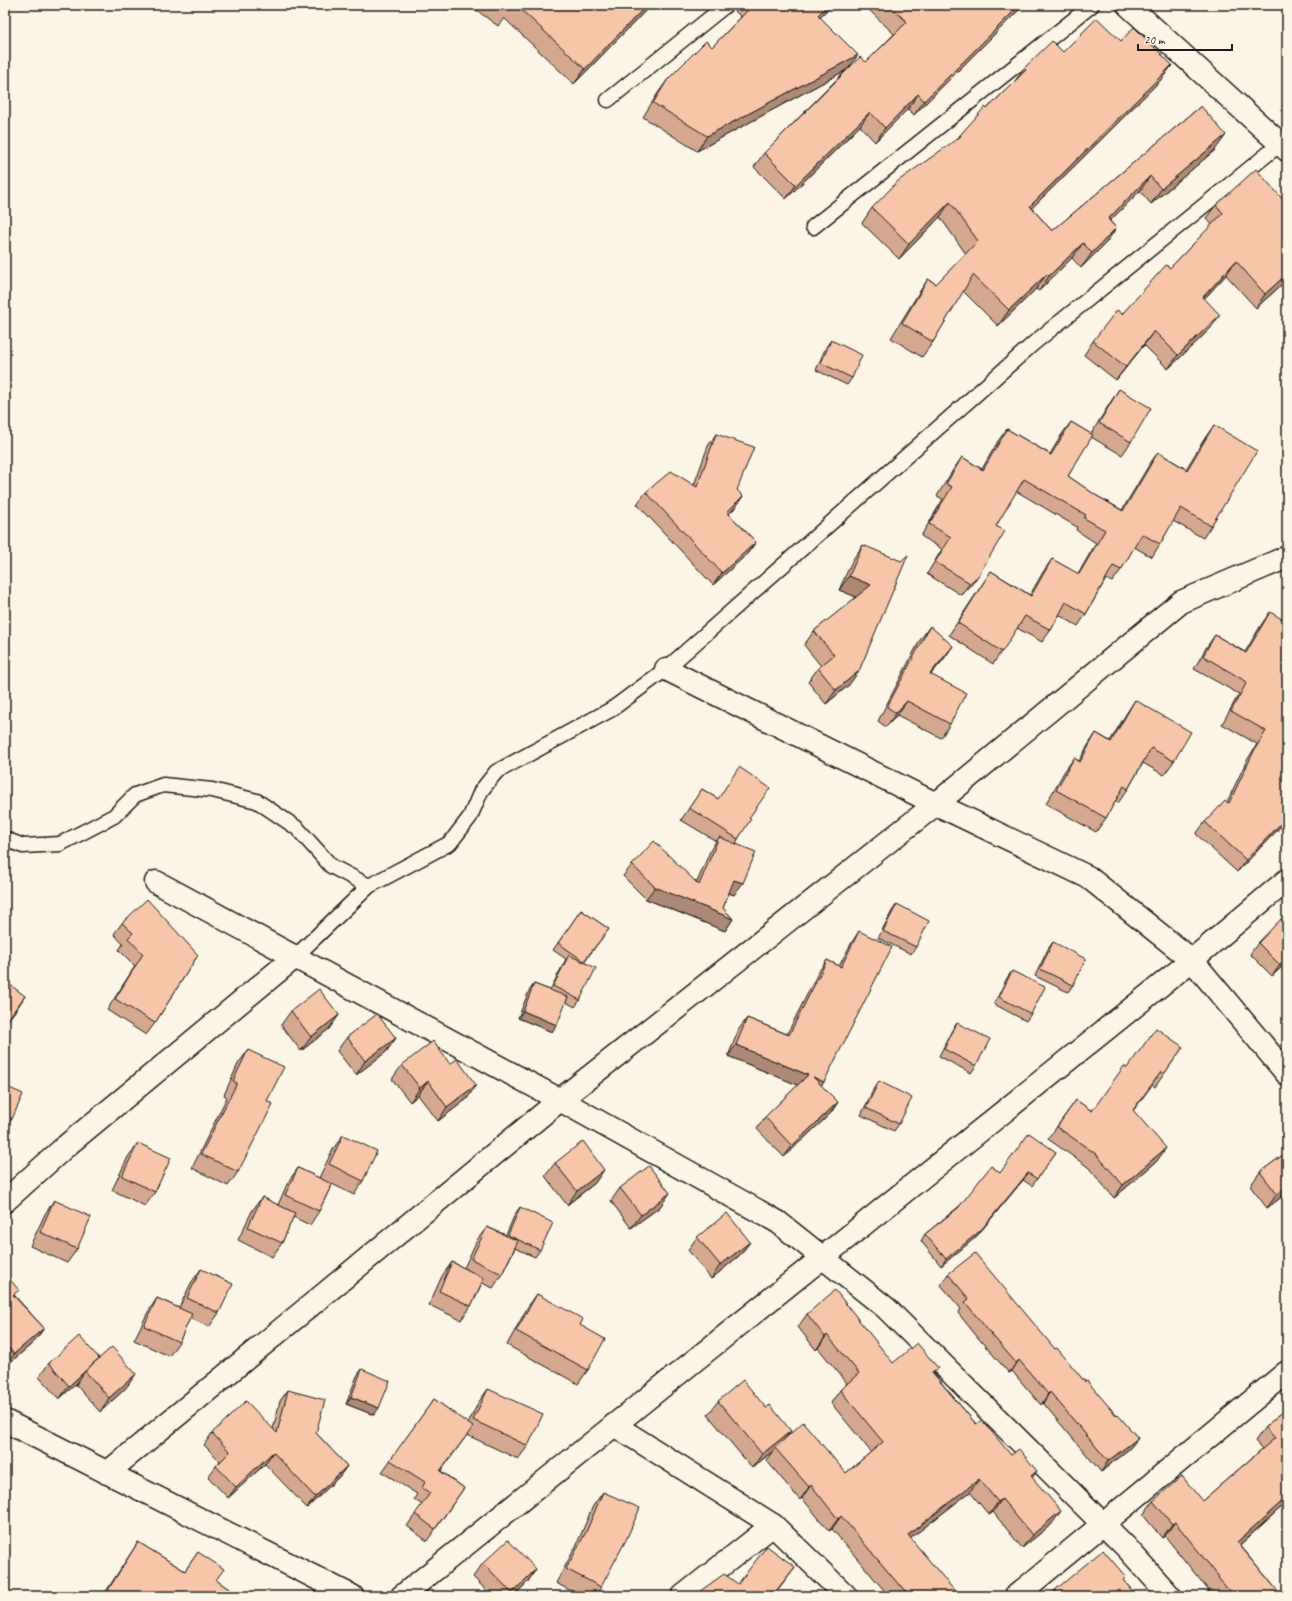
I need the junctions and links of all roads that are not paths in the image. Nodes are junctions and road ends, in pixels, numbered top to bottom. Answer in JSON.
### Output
{"nodes":[{"id":1,"x":726,"y":5,"type":"edge"},
{"id":2,"x":1092,"y":5,"type":"edge"},
{"id":3,"x":1136,"y":7,"type":"edge"},
{"id":4,"x":608,"y":100,"type":"dead end"},
{"id":5,"x":1284,"y":147,"type":"edge"},
{"id":6,"x":812,"y":227,"type":"dead end"},
{"id":7,"x":1287,"y":557,"type":"edge"},
{"id":8,"x":666,"y":669,"type":"junction"},
{"id":9,"x":936,"y":804,"type":"junction"},
{"id":10,"x":5,"y":839,"type":"edge"},
{"id":11,"x":1287,"y":880,"type":"edge"},
{"id":12,"x":156,"y":882,"type":"dead end"},
{"id":13,"x":369,"y":886,"type":"junction"},
{"id":14,"x":295,"y":957,"type":"junction"},
{"id":15,"x":1192,"y":960,"type":"junction"},
{"id":16,"x":1287,"y":1074,"type":"edge"},
{"id":17,"x":560,"y":1100,"type":"junction"},
{"id":18,"x":5,"y":1201,"type":"edge"},
{"id":19,"x":823,"y":1258,"type":"junction"},
{"id":20,"x":1287,"y":1372,"type":"edge"},
{"id":21,"x":5,"y":1421,"type":"edge"},
{"id":22,"x":614,"y":1425,"type":"junction"},
{"id":23,"x":107,"y":1473,"type":"junction"},
{"id":24,"x":1103,"y":1525,"type":"junction"},
{"id":25,"x":773,"y":1526,"type":"junction"},
{"id":26,"x":352,"y":1596,"type":"edge"},
{"id":27,"x":402,"y":1596,"type":"edge"},
{"id":28,"x":683,"y":1596,"type":"edge"},
{"id":29,"x":846,"y":1596,"type":"edge"},
{"id":30,"x":1016,"y":1596,"type":"edge"},
{"id":31,"x":1170,"y":1596,"type":"edge"}],
"edges":[{"from":1,"to":4,"type":"lane"},
{"from":2,"to":6,"type":"lane"},
{"from":3,"to":5,"type":"street"},
{"from":5,"to":8,"type":"lane"},
{"from":7,"to":9,"type":"street"},
{"from":8,"to":9,"type":"street"},
{"from":8,"to":13,"type":"lane"},
{"from":9,"to":15,"type":"street"},
{"from":9,"to":17,"type":"street"},
{"from":10,"to":13,"type":"lane"},
{"from":11,"to":15,"type":"street"},
{"from":12,"to":14,"type":"street"},
{"from":13,"to":14,"type":"lane"},
{"from":14,"to":17,"type":"street"},
{"from":14,"to":18,"type":"street"},
{"from":15,"to":16,"type":"street"},
{"from":15,"to":19,"type":"street"},
{"from":17,"to":19,"type":"street"},
{"from":17,"to":23,"type":"street"},
{"from":19,"to":22,"type":"street"},
{"from":19,"to":24,"type":"street"},
{"from":20,"to":24,"type":"street"},
{"from":21,"to":23,"type":"street"},
{"from":22,"to":25,"type":"street"},
{"from":22,"to":27,"type":"street"},
{"from":23,"to":26,"type":"street"},
{"from":24,"to":30,"type":"street"},
{"from":24,"to":31,"type":"street"},
{"from":25,"to":28,"type":"street"},
{"from":25,"to":29,"type":"street"}]}
